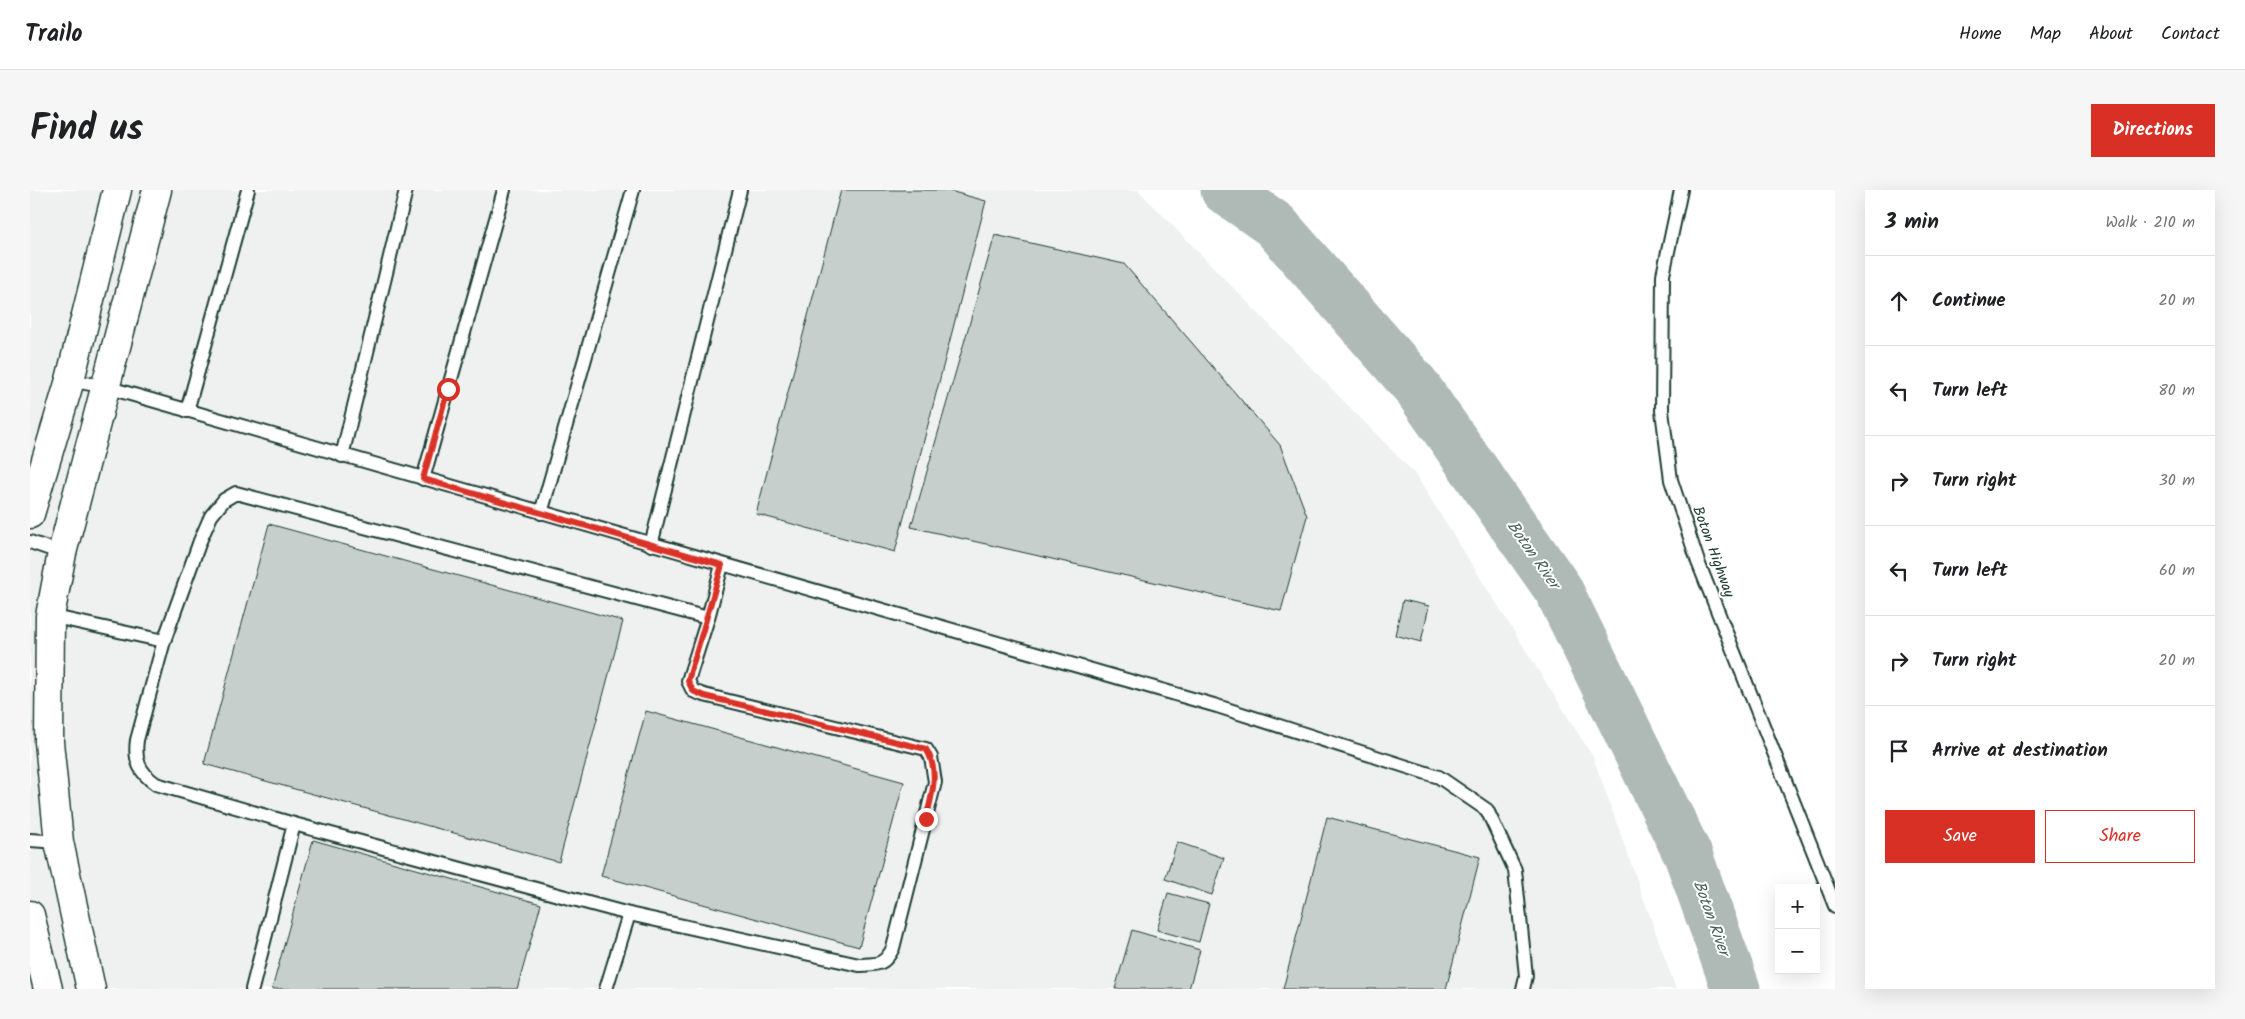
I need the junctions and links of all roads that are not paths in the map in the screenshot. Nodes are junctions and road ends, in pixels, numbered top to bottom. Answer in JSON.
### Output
{"nodes":[{"id":1,"x":117,"y":190,"type":"edge"},
{"id":2,"x":158,"y":190,"type":"edge"},
{"id":3,"x":248,"y":190,"type":"edge"},
{"id":4,"x":406,"y":190,"type":"edge"},
{"id":5,"x":504,"y":190,"type":"edge"},
{"id":6,"x":633,"y":190,"type":"edge"},
{"id":7,"x":740,"y":190,"type":"edge"},
{"id":8,"x":1681,"y":190,"type":"edge"},
{"id":9,"x":70,"y":380,"type":"junction"},
{"id":10,"x":106,"y":387,"type":"junction"},
{"id":11,"x":187,"y":411,"type":"junction"},
{"id":12,"x":342,"y":456,"type":"junction"},
{"id":13,"x":423,"y":479,"type":"junction"},
{"id":14,"x":542,"y":513,"type":"junction"},
{"id":15,"x":30,"y":514,"type":"edge"},
{"id":16,"x":30,"y":542,"type":"edge"},
{"id":17,"x":652,"y":545,"type":"junction"},
{"id":18,"x":62,"y":553,"type":"junction"},
{"id":19,"x":722,"y":565,"type":"junction"},
{"id":20,"x":50,"y":616,"type":"junction"},
{"id":21,"x":708,"y":618,"type":"junction"},
{"id":22,"x":164,"y":641,"type":"junction"},
{"id":23,"x":294,"y":824,"type":"junction"},
{"id":24,"x":30,"y":840,"type":"edge"},
{"id":25,"x":59,"y":842,"type":"junction"},
{"id":26,"x":1835,"y":906,"type":"edge"},
{"id":27,"x":629,"y":914,"type":"junction"},
{"id":28,"x":30,"y":915,"type":"edge"},
{"id":29,"x":48,"y":989,"type":"edge"},
{"id":30,"x":91,"y":989,"type":"edge"},
{"id":31,"x":252,"y":989,"type":"edge"},
{"id":32,"x":606,"y":989,"type":"edge"},
{"id":33,"x":1522,"y":989,"type":"edge"}],
"edges":[{"from":1,"to":9,"type":"street"},
{"from":2,"to":10,"type":"street"},
{"from":3,"to":11,"type":"lane"},
{"from":4,"to":12,"type":"lane"},
{"from":5,"to":13,"type":"lane"},
{"from":6,"to":14,"type":"lane"},
{"from":7,"to":17,"type":"lane"},
{"from":8,"to":26,"type":"lane","name":"Boton Highway"},
{"from":9,"to":10,"type":"lane"},
{"from":9,"to":15,"type":"street"},
{"from":10,"to":11,"type":"lane"},
{"from":10,"to":18,"type":"street"},
{"from":11,"to":12,"type":"lane"},
{"from":12,"to":13,"type":"lane"},
{"from":13,"to":14,"type":"lane"},
{"from":14,"to":17,"type":"lane"},
{"from":16,"to":18,"type":"lane"},
{"from":17,"to":19,"type":"lane"},
{"from":18,"to":20,"type":"street"},
{"from":19,"to":21,"type":"lane"},
{"from":19,"to":33,"type":"lane"},
{"from":20,"to":22,"type":"lane"},
{"from":20,"to":25,"type":"street"},
{"from":21,"to":22,"type":"lane"},
{"from":21,"to":27,"type":"lane"},
{"from":22,"to":23,"type":"lane"},
{"from":23,"to":27,"type":"lane"},
{"from":23,"to":31,"type":"lane"},
{"from":24,"to":25,"type":"lane"},
{"from":25,"to":30,"type":"street"},
{"from":27,"to":32,"type":"lane"},
{"from":28,"to":29,"type":"street"}]}
